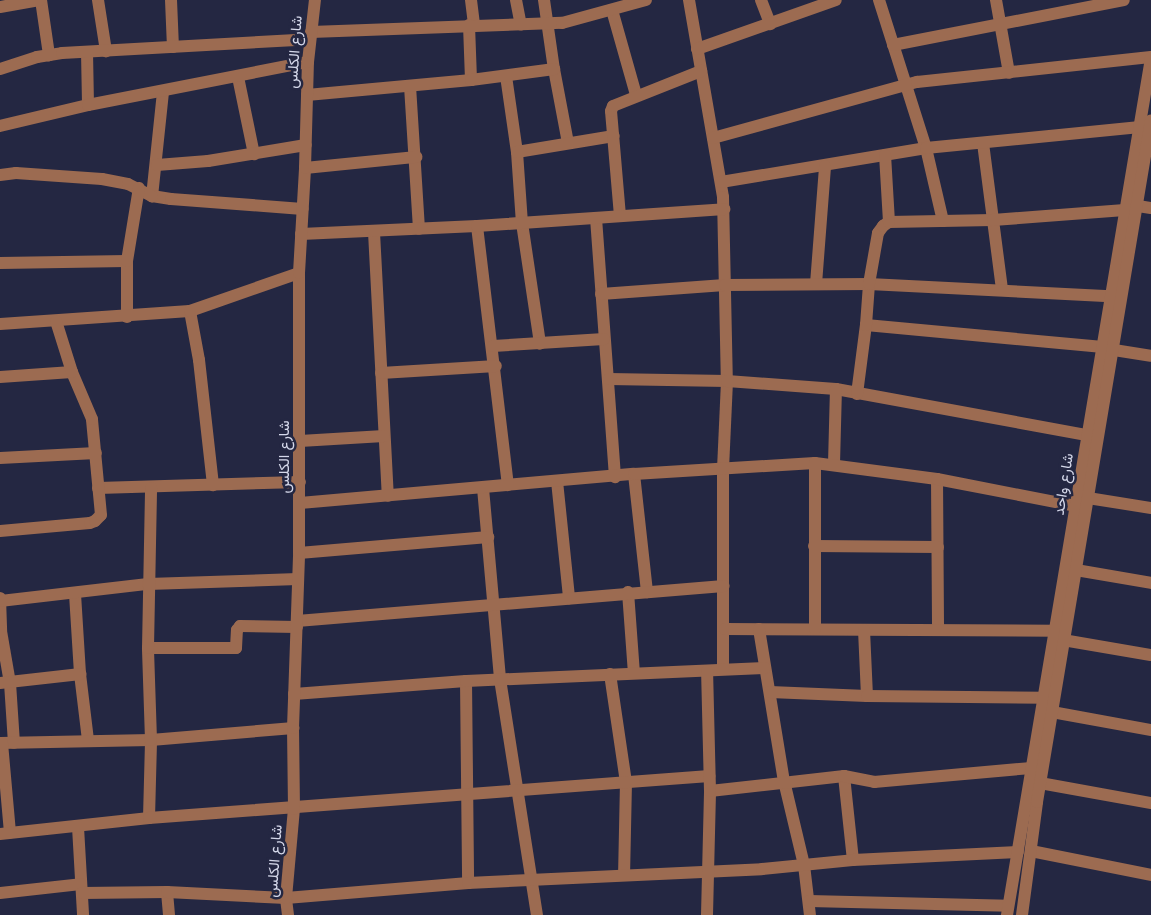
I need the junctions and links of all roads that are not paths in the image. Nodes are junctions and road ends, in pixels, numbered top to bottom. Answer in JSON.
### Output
{"nodes":[{"id":1,"x":40,"y":0,"type":"edge"},
{"id":2,"x":98,"y":0,"type":"edge"},
{"id":3,"x":171,"y":0,"type":"edge"},
{"id":4,"x":315,"y":0,"type":"edge"},
{"id":5,"x":471,"y":0,"type":"edge"},
{"id":6,"x":516,"y":0,"type":"edge"},
{"id":7,"x":544,"y":0,"type":"edge"},
{"id":8,"x":646,"y":0,"type":"edge"},
{"id":9,"x":689,"y":0,"type":"edge"},
{"id":10,"x":762,"y":0,"type":"edge"},
{"id":11,"x":836,"y":0,"type":"edge"},
{"id":12,"x":879,"y":0,"type":"edge"},
{"id":13,"x":996,"y":0,"type":"edge"},
{"id":14,"x":1124,"y":0,"type":"edge"},
{"id":15,"x":0,"y":7,"type":"edge"},
{"id":16,"x":612,"y":10,"type":"junction"},
{"id":17,"x":547,"y":24,"type":"junction"},
{"id":18,"x":770,"y":24,"type":"junction"},
{"id":19,"x":1000,"y":24,"type":"junction"},
{"id":20,"x":472,"y":25,"type":"junction"},
{"id":21,"x":521,"y":25,"type":"junction"},
{"id":22,"x":310,"y":35,"type":"junction"},
{"id":23,"x":893,"y":45,"type":"junction"},
{"id":24,"x":173,"y":47,"type":"junction"},
{"id":25,"x":697,"y":49,"type":"junction"},
{"id":26,"x":106,"y":51,"type":"junction"},
{"id":27,"x":87,"y":52,"type":"junction"},
{"id":28,"x":49,"y":55,"type":"junction"},
{"id":29,"x":1151,"y":57,"type":"edge"},
{"id":30,"x":308,"y":62,"type":"junction"},
{"id":31,"x":0,"y":69,"type":"edge"},
{"id":32,"x":554,"y":69,"type":"junction"},
{"id":33,"x":701,"y":71,"type":"junction"},
{"id":34,"x":1010,"y":73,"type":"junction"},
{"id":35,"x":506,"y":76,"type":"junction"},
{"id":36,"x":238,"y":77,"type":"junction"},
{"id":37,"x":471,"y":80,"type":"junction"},
{"id":38,"x":905,"y":84,"type":"junction"},
{"id":39,"x":410,"y":86,"type":"junction"},
{"id":40,"x":163,"y":92,"type":"junction"},
{"id":41,"x":308,"y":94,"type":"junction"},
{"id":42,"x":636,"y":95,"type":"junction"},
{"id":43,"x":88,"y":105,"type":"junction"},
{"id":44,"x":1145,"y":123,"type":"edge"},
{"id":45,"x":0,"y":126,"type":"edge"},
{"id":46,"x":614,"y":136,"type":"junction"},
{"id":47,"x":713,"y":138,"type":"junction"},
{"id":48,"x":568,"y":143,"type":"junction"},
{"id":49,"x":983,"y":143,"type":"junction"},
{"id":50,"x":306,"y":145,"type":"junction"},
{"id":51,"x":926,"y":148,"type":"junction"},
{"id":52,"x":517,"y":152,"type":"junction"},
{"id":53,"x":254,"y":154,"type":"junction"},
{"id":54,"x":885,"y":155,"type":"junction"},
{"id":55,"x":416,"y":157,"type":"junction"},
{"id":56,"x":157,"y":166,"type":"junction"},
{"id":57,"x":825,"y":166,"type":"junction"},
{"id":58,"x":305,"y":168,"type":"junction"},
{"id":59,"x":0,"y":175,"type":"edge"},
{"id":60,"x":721,"y":182,"type":"junction"},
{"id":61,"x":139,"y":188,"type":"junction"},
{"id":62,"x":152,"y":196,"type":"junction"},
{"id":63,"x":1131,"y":208,"type":"junction"},
{"id":64,"x":1151,"y":208,"type":"edge"},
{"id":65,"x":303,"y":209,"type":"junction"},
{"id":66,"x":724,"y":209,"type":"junction"},
{"id":67,"x":620,"y":216,"type":"junction"},
{"id":68,"x":596,"y":218,"type":"junction"},
{"id":69,"x":993,"y":220,"type":"junction"},
{"id":70,"x":944,"y":221,"type":"junction"},
{"id":71,"x":889,"y":222,"type":"junction"},
{"id":72,"x":522,"y":223,"type":"junction"},
{"id":73,"x":477,"y":226,"type":"junction"},
{"id":74,"x":419,"y":229,"type":"junction"},
{"id":75,"x":374,"y":232,"type":"junction"},
{"id":76,"x":301,"y":234,"type":"junction"},
{"id":77,"x":127,"y":262,"type":"junction"},
{"id":78,"x":0,"y":263,"type":"edge"},
{"id":79,"x":299,"y":273,"type":"junction"},
{"id":80,"x":816,"y":284,"type":"junction"},
{"id":81,"x":869,"y":284,"type":"junction"},
{"id":82,"x":725,"y":285,"type":"junction"},
{"id":83,"x":1002,"y":290,"type":"junction"},
{"id":84,"x":602,"y":294,"type":"junction"},
{"id":85,"x":1110,"y":296,"type":"junction"},
{"id":86,"x":190,"y":312,"type":"junction"},
{"id":87,"x":127,"y":317,"type":"junction"},
{"id":88,"x":56,"y":321,"type":"junction"},
{"id":89,"x":0,"y":324,"type":"edge"},
{"id":90,"x":866,"y":325,"type":"junction"},
{"id":91,"x":604,"y":339,"type":"junction"},
{"id":92,"x":540,"y":344,"type":"junction"},
{"id":93,"x":493,"y":346,"type":"junction"},
{"id":94,"x":1108,"y":348,"type":"junction"},
{"id":95,"x":1151,"y":356,"type":"edge"},
{"id":96,"x":496,"y":366,"type":"junction"},
{"id":97,"x":72,"y":372,"type":"junction"},
{"id":98,"x":381,"y":373,"type":"junction"},
{"id":99,"x":0,"y":377,"type":"edge"},
{"id":100,"x":609,"y":379,"type":"junction"},
{"id":101,"x":726,"y":381,"type":"junction"},
{"id":102,"x":836,"y":389,"type":"junction"},
{"id":103,"x":857,"y":394,"type":"junction"},
{"id":104,"x":1088,"y":435,"type":"junction"},
{"id":105,"x":384,"y":436,"type":"junction"},
{"id":106,"x":300,"y":441,"type":"junction"},
{"id":107,"x":96,"y":453,"type":"junction"},
{"id":108,"x":0,"y":458,"type":"edge"},
{"id":109,"x":815,"y":462,"type":"junction"},
{"id":110,"x":834,"y":464,"type":"junction"},
{"id":111,"x":723,"y":468,"type":"junction"},
{"id":112,"x":634,"y":474,"type":"junction"},
{"id":113,"x":615,"y":477,"type":"junction"},
{"id":114,"x":937,"y":479,"type":"junction"},
{"id":115,"x":557,"y":481,"type":"junction"},
{"id":116,"x":300,"y":482,"type":"junction"},
{"id":117,"x":508,"y":485,"type":"junction"},
{"id":118,"x":214,"y":486,"type":"junction"},
{"id":119,"x":98,"y":488,"type":"junction"},
{"id":120,"x":151,"y":488,"type":"junction"},
{"id":121,"x":482,"y":488,"type":"junction"},
{"id":122,"x":388,"y":496,"type":"junction"},
{"id":123,"x":1088,"y":498,"type":"junction"},
{"id":124,"x":300,"y":503,"type":"junction"},
{"id":125,"x":1076,"y":506,"type":"junction"},
{"id":126,"x":1151,"y":508,"type":"edge"},
{"id":127,"x":0,"y":531,"type":"edge"},
{"id":128,"x":488,"y":538,"type":"junction"},
{"id":129,"x":814,"y":546,"type":"junction"},
{"id":130,"x":938,"y":547,"type":"junction"},
{"id":131,"x":1073,"y":553,"type":"junction"},
{"id":132,"x":299,"y":554,"type":"junction"},
{"id":133,"x":1076,"y":570,"type":"junction"},
{"id":134,"x":298,"y":579,"type":"junction"},
{"id":135,"x":1151,"y":582,"type":"edge"},
{"id":136,"x":148,"y":584,"type":"junction"},
{"id":137,"x":724,"y":586,"type":"junction"},
{"id":138,"x":628,"y":592,"type":"junction"},
{"id":139,"x":647,"y":592,"type":"junction"},
{"id":140,"x":75,"y":594,"type":"junction"},
{"id":141,"x":569,"y":598,"type":"junction"},
{"id":142,"x":0,"y":600,"type":"edge"},
{"id":143,"x":494,"y":605,"type":"junction"},
{"id":144,"x":297,"y":624,"type":"junction"},
{"id":145,"x":725,"y":628,"type":"junction"},
{"id":146,"x":759,"y":629,"type":"junction"},
{"id":147,"x":815,"y":629,"type":"junction"},
{"id":148,"x":864,"y":630,"type":"junction"},
{"id":149,"x":938,"y":630,"type":"junction"},
{"id":150,"x":1,"y":631,"type":"edge"},
{"id":151,"x":1059,"y":636,"type":"junction"},
{"id":152,"x":148,"y":648,"type":"junction"},
{"id":153,"x":1151,"y":655,"type":"edge"},
{"id":154,"x":765,"y":668,"type":"junction"},
{"id":155,"x":723,"y":669,"type":"junction"},
{"id":156,"x":707,"y":671,"type":"junction"},
{"id":157,"x":634,"y":673,"type":"junction"},
{"id":158,"x":80,"y":674,"type":"junction"},
{"id":159,"x":610,"y":674,"type":"junction"},
{"id":160,"x":500,"y":679,"type":"junction"},
{"id":161,"x":466,"y":681,"type":"junction"},
{"id":162,"x":5,"y":683,"type":"edge"},
{"id":163,"x":770,"y":692,"type":"junction"},
{"id":164,"x":294,"y":694,"type":"junction"},
{"id":165,"x":867,"y":696,"type":"junction"},
{"id":166,"x":1044,"y":698,"type":"junction"},
{"id":167,"x":1052,"y":712,"type":"junction"},
{"id":168,"x":293,"y":728,"type":"junction"},
{"id":169,"x":1151,"y":730,"type":"edge"},
{"id":170,"x":88,"y":740,"type":"junction"},
{"id":171,"x":151,"y":740,"type":"junction"},
{"id":172,"x":6,"y":743,"type":"edge"},
{"id":173,"x":1031,"y":768,"type":"junction"},
{"id":174,"x":709,"y":776,"type":"junction"},
{"id":175,"x":844,"y":776,"type":"junction"},
{"id":176,"x":784,"y":781,"type":"junction"},
{"id":177,"x":626,"y":782,"type":"junction"},
{"id":178,"x":1040,"y":783,"type":"junction"},
{"id":179,"x":518,"y":791,"type":"junction"},
{"id":180,"x":710,"y":791,"type":"junction"},
{"id":181,"x":467,"y":793,"type":"junction"},
{"id":182,"x":1151,"y":803,"type":"edge"},
{"id":183,"x":294,"y":809,"type":"junction"},
{"id":184,"x":149,"y":818,"type":"junction"},
{"id":185,"x":78,"y":827,"type":"junction"},
{"id":186,"x":5,"y":833,"type":"edge"},
{"id":187,"x":1018,"y":852,"type":"junction"},
{"id":188,"x":1031,"y":852,"type":"junction"},
{"id":189,"x":853,"y":860,"type":"junction"},
{"id":190,"x":804,"y":865,"type":"junction"},
{"id":191,"x":707,"y":872,"type":"junction"},
{"id":192,"x":624,"y":875,"type":"junction"},
{"id":193,"x":1151,"y":875,"type":"edge"},
{"id":194,"x":531,"y":881,"type":"junction"},
{"id":195,"x":468,"y":883,"type":"junction"},
{"id":196,"x":81,"y":889,"type":"junction"},
{"id":197,"x":167,"y":892,"type":"junction"},
{"id":198,"x":0,"y":893,"type":"edge"},
{"id":199,"x":286,"y":898,"type":"junction"},
{"id":200,"x":809,"y":901,"type":"junction"},
{"id":201,"x":1008,"y":910,"type":"edge"},
{"id":202,"x":83,"y":915,"type":"edge"},
{"id":203,"x":170,"y":915,"type":"edge"},
{"id":204,"x":288,"y":915,"type":"edge"},
{"id":205,"x":537,"y":915,"type":"edge"},
{"id":206,"x":707,"y":915,"type":"edge"},
{"id":207,"x":810,"y":915,"type":"edge"},
{"id":208,"x":1022,"y":915,"type":"edge"}],
"edges":[{"from":1,"to":15,"type":"street"},
{"from":1,"to":28,"type":"street"},
{"from":2,"to":26,"type":"street"},
{"from":3,"to":24,"type":"street"},
{"from":4,"to":22,"type":"street","name":"شارع الكلس"},
{"from":5,"to":20,"type":"street"},
{"from":6,"to":21,"type":"street"},
{"from":7,"to":17,"type":"street"},
{"from":8,"to":16,"type":"street"},
{"from":9,"to":25,"type":"street"},
{"from":10,"to":18,"type":"street"},
{"from":11,"to":18,"type":"street"},
{"from":12,"to":23,"type":"street"},
{"from":13,"to":19,"type":"street"},
{"from":14,"to":19,"type":"street"},
{"from":16,"to":17,"type":"street"},
{"from":16,"to":42,"type":"street"},
{"from":17,"to":21,"type":"street"},
{"from":17,"to":32,"type":"street"},
{"from":18,"to":25,"type":"street"},
{"from":19,"to":23,"type":"street"},
{"from":19,"to":34,"type":"street"},
{"from":20,"to":21,"type":"street"},
{"from":20,"to":22,"type":"street"},
{"from":20,"to":37,"type":"street"},
{"from":22,"to":24,"type":"street"},
{"from":22,"to":30,"type":"street","name":"شارع الكلس"},
{"from":23,"to":38,"type":"street"},
{"from":24,"to":26,"type":"street"},
{"from":25,"to":33,"type":"street"},
{"from":26,"to":27,"type":"street"},
{"from":27,"to":28,"type":"street"},
{"from":27,"to":43,"type":"street"},
{"from":28,"to":31,"type":"street"},
{"from":29,"to":34,"type":"street"},
{"from":29,"to":44,"type":"street","name":"شارع واحد"},
{"from":30,"to":36,"type":"street"},
{"from":30,"to":41,"type":"street","name":"شارع الكلس"},
{"from":32,"to":35,"type":"street"},
{"from":32,"to":48,"type":"street"},
{"from":33,"to":42,"type":"street"},
{"from":33,"to":47,"type":"street"},
{"from":34,"to":38,"type":"street"},
{"from":35,"to":37,"type":"street"},
{"from":35,"to":52,"type":"street"},
{"from":36,"to":40,"type":"street"},
{"from":36,"to":53,"type":"street"},
{"from":37,"to":39,"type":"street"},
{"from":38,"to":47,"type":"street"},
{"from":38,"to":51,"type":"street"},
{"from":39,"to":41,"type":"street"},
{"from":39,"to":55,"type":"street"},
{"from":40,"to":43,"type":"street"},
{"from":40,"to":56,"type":"street"},
{"from":41,"to":50,"type":"street","name":"شارع الكلس"},
{"from":42,"to":46,"type":"street"},
{"from":43,"to":45,"type":"street"},
{"from":44,"to":49,"type":"street"},
{"from":44,"to":63,"type":"street","name":"شارع واحد"},
{"from":46,"to":48,"type":"street"},
{"from":46,"to":67,"type":"street"},
{"from":47,"to":60,"type":"street"},
{"from":48,"to":52,"type":"street"},
{"from":49,"to":51,"type":"street"},
{"from":49,"to":69,"type":"street"},
{"from":50,"to":53,"type":"street"},
{"from":50,"to":58,"type":"street","name":"شارع الكلس"},
{"from":51,"to":54,"type":"street"},
{"from":51,"to":70,"type":"street"},
{"from":52,"to":72,"type":"street"},
{"from":53,"to":56,"type":"street"},
{"from":54,"to":57,"type":"street"},
{"from":54,"to":71,"type":"street"},
{"from":55,"to":58,"type":"street"},
{"from":55,"to":74,"type":"street"},
{"from":56,"to":62,"type":"street"},
{"from":57,"to":60,"type":"street"},
{"from":57,"to":80,"type":"street"},
{"from":58,"to":65,"type":"street","name":"شارع الكلس"},
{"from":59,"to":61,"type":"street"},
{"from":60,"to":66,"type":"street"},
{"from":61,"to":62,"type":"street"},
{"from":61,"to":77,"type":"street"},
{"from":62,"to":65,"type":"street"},
{"from":63,"to":64,"type":"street"},
{"from":63,"to":69,"type":"street"},
{"from":63,"to":85,"type":"street","name":"شارع واحد"},
{"from":63,"to":94,"type":"street","name":"شارع واحد"},
{"from":65,"to":76,"type":"street","name":"شارع الكلس"},
{"from":66,"to":67,"type":"street"},
{"from":66,"to":82,"type":"street"},
{"from":67,"to":68,"type":"street"},
{"from":68,"to":72,"type":"street"},
{"from":68,"to":84,"type":"street"},
{"from":69,"to":70,"type":"street"},
{"from":69,"to":83,"type":"street"},
{"from":70,"to":71,"type":"street"},
{"from":71,"to":81,"type":"street"},
{"from":72,"to":73,"type":"street"},
{"from":72,"to":92,"type":"street"},
{"from":73,"to":74,"type":"street"},
{"from":73,"to":93,"type":"street"},
{"from":74,"to":75,"type":"street"},
{"from":75,"to":76,"type":"street"},
{"from":75,"to":98,"type":"street"},
{"from":76,"to":79,"type":"street","name":"شارع الكلس"},
{"from":77,"to":78,"type":"street"},
{"from":77,"to":87,"type":"street"},
{"from":79,"to":86,"type":"street"},
{"from":79,"to":106,"type":"street","name":"شارع الكلس"},
{"from":80,"to":81,"type":"street"},
{"from":80,"to":82,"type":"street"},
{"from":81,"to":83,"type":"street"},
{"from":81,"to":90,"type":"street"},
{"from":82,"to":84,"type":"street"},
{"from":82,"to":101,"type":"street"},
{"from":83,"to":85,"type":"street"},
{"from":84,"to":91,"type":"street"},
{"from":85,"to":94,"type":"street","name":"شارع واحد"},
{"from":86,"to":87,"type":"street"},
{"from":86,"to":118,"type":"street"},
{"from":87,"to":88,"type":"street"},
{"from":88,"to":89,"type":"street"},
{"from":88,"to":97,"type":"street"},
{"from":90,"to":94,"type":"street"},
{"from":90,"to":103,"type":"street"},
{"from":91,"to":92,"type":"street"},
{"from":91,"to":100,"type":"street"},
{"from":92,"to":93,"type":"street"},
{"from":93,"to":96,"type":"street"},
{"from":94,"to":95,"type":"street"},
{"from":94,"to":104,"type":"street","name":"شارع واحد"},
{"from":94,"to":123,"type":"street","name":"شارع واحد"},
{"from":96,"to":98,"type":"street"},
{"from":96,"to":117,"type":"street"},
{"from":97,"to":99,"type":"street"},
{"from":97,"to":107,"type":"street"},
{"from":98,"to":105,"type":"street"},
{"from":100,"to":101,"type":"street"},
{"from":100,"to":113,"type":"street"},
{"from":101,"to":102,"type":"street"},
{"from":101,"to":111,"type":"street"},
{"from":102,"to":103,"type":"street"},
{"from":102,"to":110,"type":"street"},
{"from":103,"to":104,"type":"street"},
{"from":104,"to":125,"type":"street","name":"شارع واحد"},
{"from":105,"to":106,"type":"street"},
{"from":105,"to":122,"type":"street"},
{"from":106,"to":116,"type":"street","name":"شارع الكلس"},
{"from":107,"to":108,"type":"street"},
{"from":107,"to":119,"type":"street"},
{"from":109,"to":110,"type":"street"},
{"from":109,"to":111,"type":"street"},
{"from":109,"to":129,"type":"street"},
{"from":110,"to":114,"type":"street"},
{"from":111,"to":112,"type":"street"},
{"from":111,"to":137,"type":"street"},
{"from":112,"to":113,"type":"street"},
{"from":112,"to":139,"type":"street"},
{"from":113,"to":115,"type":"street"},
{"from":114,"to":125,"type":"street"},
{"from":114,"to":130,"type":"street"},
{"from":115,"to":117,"type":"street"},
{"from":115,"to":141,"type":"street"},
{"from":116,"to":118,"type":"street"},
{"from":116,"to":124,"type":"street","name":"شارع الكلس"},
{"from":117,"to":121,"type":"street"},
{"from":118,"to":120,"type":"street"},
{"from":119,"to":120,"type":"street"},
{"from":119,"to":127,"type":"street"},
{"from":120,"to":136,"type":"street"},
{"from":121,"to":122,"type":"street"},
{"from":121,"to":128,"type":"street"},
{"from":122,"to":124,"type":"street"},
{"from":123,"to":126,"type":"street"},
{"from":123,"to":131,"type":"street","name":"شارع واحد"},
{"from":124,"to":132,"type":"street","name":"شارع الكلس"},
{"from":125,"to":131,"type":"street","name":"شارع واحد"},
{"from":128,"to":132,"type":"street"},
{"from":128,"to":143,"type":"street"},
{"from":129,"to":130,"type":"street"},
{"from":129,"to":147,"type":"street"},
{"from":130,"to":149,"type":"street"},
{"from":131,"to":133,"type":"street","name":"شارع واحد"},
{"from":131,"to":151,"type":"street","name":"شارع واحد"},
{"from":132,"to":134,"type":"street","name":"شارع الكلس"},
{"from":133,"to":135,"type":"street"},
{"from":133,"to":151,"type":"street","name":"شارع واحد"},
{"from":134,"to":136,"type":"street"},
{"from":134,"to":144,"type":"street","name":"شارع الكلس"},
{"from":136,"to":140,"type":"street"},
{"from":136,"to":152,"type":"street"},
{"from":137,"to":139,"type":"street"},
{"from":137,"to":145,"type":"street"},
{"from":138,"to":139,"type":"street"},
{"from":138,"to":141,"type":"street"},
{"from":138,"to":157,"type":"street"},
{"from":140,"to":142,"type":"street"},
{"from":140,"to":158,"type":"street"},
{"from":141,"to":143,"type":"street"},
{"from":142,"to":150,"type":"street"},
{"from":143,"to":144,"type":"street"},
{"from":143,"to":160,"type":"street"},
{"from":144,"to":152,"type":"street"},
{"from":144,"to":164,"type":"street","name":"شارع الكلس"},
{"from":145,"to":146,"type":"street"},
{"from":145,"to":155,"type":"street"},
{"from":146,"to":147,"type":"street"},
{"from":146,"to":154,"type":"street"},
{"from":147,"to":148,"type":"street"},
{"from":148,"to":149,"type":"street"},
{"from":148,"to":165,"type":"street"},
{"from":149,"to":151,"type":"street"},
{"from":150,"to":162,"type":"street"},
{"from":151,"to":153,"type":"street"},
{"from":151,"to":166,"type":"street","name":"شارع واحد"},
{"from":151,"to":167,"type":"street","name":"شارع واحد"},
{"from":152,"to":171,"type":"street"},
{"from":154,"to":155,"type":"street"},
{"from":154,"to":163,"type":"street"},
{"from":155,"to":156,"type":"street"},
{"from":156,"to":157,"type":"street"},
{"from":156,"to":174,"type":"street"},
{"from":157,"to":159,"type":"street"},
{"from":158,"to":162,"type":"street"},
{"from":158,"to":170,"type":"street"},
{"from":159,"to":160,"type":"street"},
{"from":159,"to":177,"type":"street"},
{"from":160,"to":161,"type":"street"},
{"from":160,"to":179,"type":"street"},
{"from":161,"to":164,"type":"street"},
{"from":161,"to":181,"type":"street"},
{"from":162,"to":172,"type":"street"},
{"from":163,"to":165,"type":"street"},
{"from":163,"to":176,"type":"street"},
{"from":164,"to":168,"type":"street","name":"شارع الكلس"},
{"from":165,"to":166,"type":"street"},
{"from":166,"to":173,"type":"street","name":"شارع واحد"},
{"from":167,"to":169,"type":"street"},
{"from":167,"to":178,"type":"street","name":"شارع واحد"},
{"from":168,"to":171,"type":"street"},
{"from":168,"to":183,"type":"street","name":"شارع الكلس"},
{"from":170,"to":171,"type":"street"},
{"from":170,"to":172,"type":"street"},
{"from":171,"to":184,"type":"street"},
{"from":172,"to":186,"type":"street"},
{"from":173,"to":175,"type":"street"},
{"from":173,"to":187,"type":"street","name":"شارع واحد"},
{"from":174,"to":177,"type":"street"},
{"from":174,"to":180,"type":"street"},
{"from":175,"to":176,"type":"street"},
{"from":175,"to":189,"type":"street"},
{"from":176,"to":180,"type":"street"},
{"from":176,"to":190,"type":"street"},
{"from":177,"to":179,"type":"street"},
{"from":177,"to":192,"type":"street"},
{"from":178,"to":182,"type":"street"},
{"from":178,"to":188,"type":"street","name":"شارع واحد"},
{"from":179,"to":181,"type":"street"},
{"from":179,"to":194,"type":"street"},
{"from":180,"to":191,"type":"street"},
{"from":181,"to":183,"type":"street"},
{"from":181,"to":195,"type":"street"},
{"from":183,"to":184,"type":"street"},
{"from":183,"to":199,"type":"street","name":"شارع الكلس"},
{"from":184,"to":185,"type":"street"},
{"from":185,"to":186,"type":"street"},
{"from":185,"to":196,"type":"street"},
{"from":187,"to":189,"type":"street"},
{"from":187,"to":201,"type":"street","name":"شارع واحد"},
{"from":188,"to":193,"type":"street"},
{"from":188,"to":208,"type":"street","name":"شارع واحد"},
{"from":189,"to":190,"type":"street"},
{"from":190,"to":191,"type":"street"},
{"from":190,"to":200,"type":"street"},
{"from":191,"to":192,"type":"street"},
{"from":191,"to":206,"type":"street"},
{"from":192,"to":194,"type":"street"},
{"from":194,"to":195,"type":"street"},
{"from":194,"to":205,"type":"street"},
{"from":195,"to":199,"type":"street"},
{"from":196,"to":197,"type":"street"},
{"from":196,"to":198,"type":"street"},
{"from":196,"to":202,"type":"street"},
{"from":197,"to":199,"type":"street"},
{"from":197,"to":203,"type":"street"},
{"from":199,"to":204,"type":"street","name":"شارع الكلس"},
{"from":200,"to":201,"type":"street"},
{"from":200,"to":207,"type":"street"}]}
